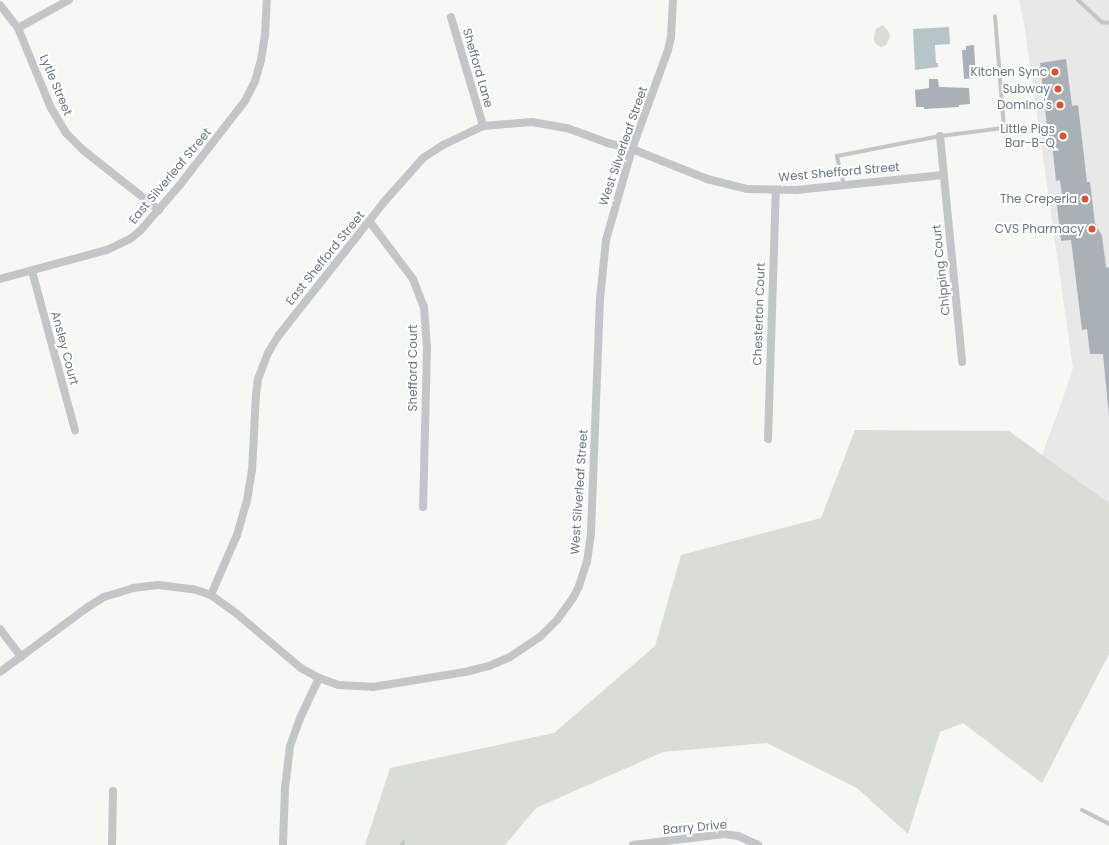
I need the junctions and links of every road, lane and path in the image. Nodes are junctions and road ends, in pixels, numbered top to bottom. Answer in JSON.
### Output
{"nodes":[{"id":1,"x":69,"y":0,"type":"edge"},
{"id":2,"x":267,"y":0,"type":"edge"},
{"id":3,"x":673,"y":0,"type":"edge"},
{"id":4,"x":1078,"y":0,"type":"edge"},
{"id":5,"x":0,"y":5,"type":"edge"},
{"id":6,"x":995,"y":16,"type":"dead end"},
{"id":7,"x":451,"y":17,"type":"dead end"},
{"id":8,"x":1109,"y":23,"type":"edge"},
{"id":9,"x":18,"y":28,"type":"junction"},
{"id":10,"x":483,"y":126,"type":"junction"},
{"id":11,"x":940,"y":136,"type":"junction"},
{"id":12,"x":632,"y":150,"type":"junction"},
{"id":13,"x":943,"y":175,"type":"junction"},
{"id":14,"x":844,"y":185,"type":"junction"},
{"id":15,"x":776,"y":190,"type":"junction"},
{"id":16,"x":159,"y":210,"type":"junction"},
{"id":17,"x":370,"y":222,"type":"junction"},
{"id":18,"x":32,"y":271,"type":"junction"},
{"id":19,"x":0,"y":279,"type":"edge"},
{"id":20,"x":962,"y":362,"type":"dead end"},
{"id":21,"x":75,"y":430,"type":"dead end"},
{"id":22,"x":768,"y":439,"type":"dead end"},
{"id":23,"x":423,"y":507,"type":"dead end"},
{"id":24,"x":211,"y":595,"type":"junction"},
{"id":25,"x":0,"y":629,"type":"edge"},
{"id":26,"x":20,"y":657,"type":"junction"},
{"id":27,"x":0,"y":672,"type":"edge"},
{"id":28,"x":319,"y":678,"type":"junction"},
{"id":29,"x":113,"y":791,"type":"dead end"},
{"id":30,"x":1082,"y":810,"type":"dead end"},
{"id":31,"x":1109,"y":824,"type":"edge"},
{"id":32,"x":112,"y":845,"type":"edge"},
{"id":33,"x":283,"y":845,"type":"edge"},
{"id":34,"x":633,"y":845,"type":"edge"},
{"id":35,"x":758,"y":845,"type":"edge"}],
"edges":[{"from":1,"to":9,"type":"street"},
{"from":2,"to":16,"type":"street","name":"East Silverleaf Street"},
{"from":3,"to":12,"type":"street","name":"West Silverleaf Street"},
{"from":4,"to":8,"type":"lane"},
{"from":5,"to":9,"type":"street","name":"Lytle Street"},
{"from":6,"to":11,"type":"lane"},
{"from":7,"to":10,"type":"street","name":"Shefford Lane"},
{"from":9,"to":16,"type":"street","name":"Lytle Street"},
{"from":10,"to":12,"type":"street","name":"East Shefford Street"},
{"from":10,"to":17,"type":"street","name":"East Shefford Street"},
{"from":11,"to":13,"type":"street"},
{"from":11,"to":14,"type":"lane"},
{"from":12,"to":15,"type":"street","name":"West Shefford Street"},
{"from":12,"to":28,"type":"street","name":"West Silverleaf Street"},
{"from":13,"to":14,"type":"street","name":"West Shefford Street"},
{"from":13,"to":20,"type":"street","name":"Chipping Court"},
{"from":14,"to":15,"type":"street","name":"West Shefford Street"},
{"from":15,"to":22,"type":"street","name":"Chesterton Court"},
{"from":16,"to":18,"type":"street","name":"East Silverleaf Street"},
{"from":17,"to":23,"type":"street","name":"Shefford Court"},
{"from":17,"to":24,"type":"street","name":"East Shefford Street"},
{"from":18,"to":19,"type":"street","name":"East Silverleaf Street"},
{"from":18,"to":21,"type":"street","name":"Ansley Court"},
{"from":24,"to":26,"type":"street"},
{"from":24,"to":28,"type":"street","name":"West Silverleaf Street"},
{"from":25,"to":26,"type":"street"},
{"from":26,"to":27,"type":"street"},
{"from":28,"to":33,"type":"street"},
{"from":29,"to":32,"type":"street"},
{"from":30,"to":31,"type":"lane"},
{"from":34,"to":35,"type":"street","name":"Barry Drive"}]}
